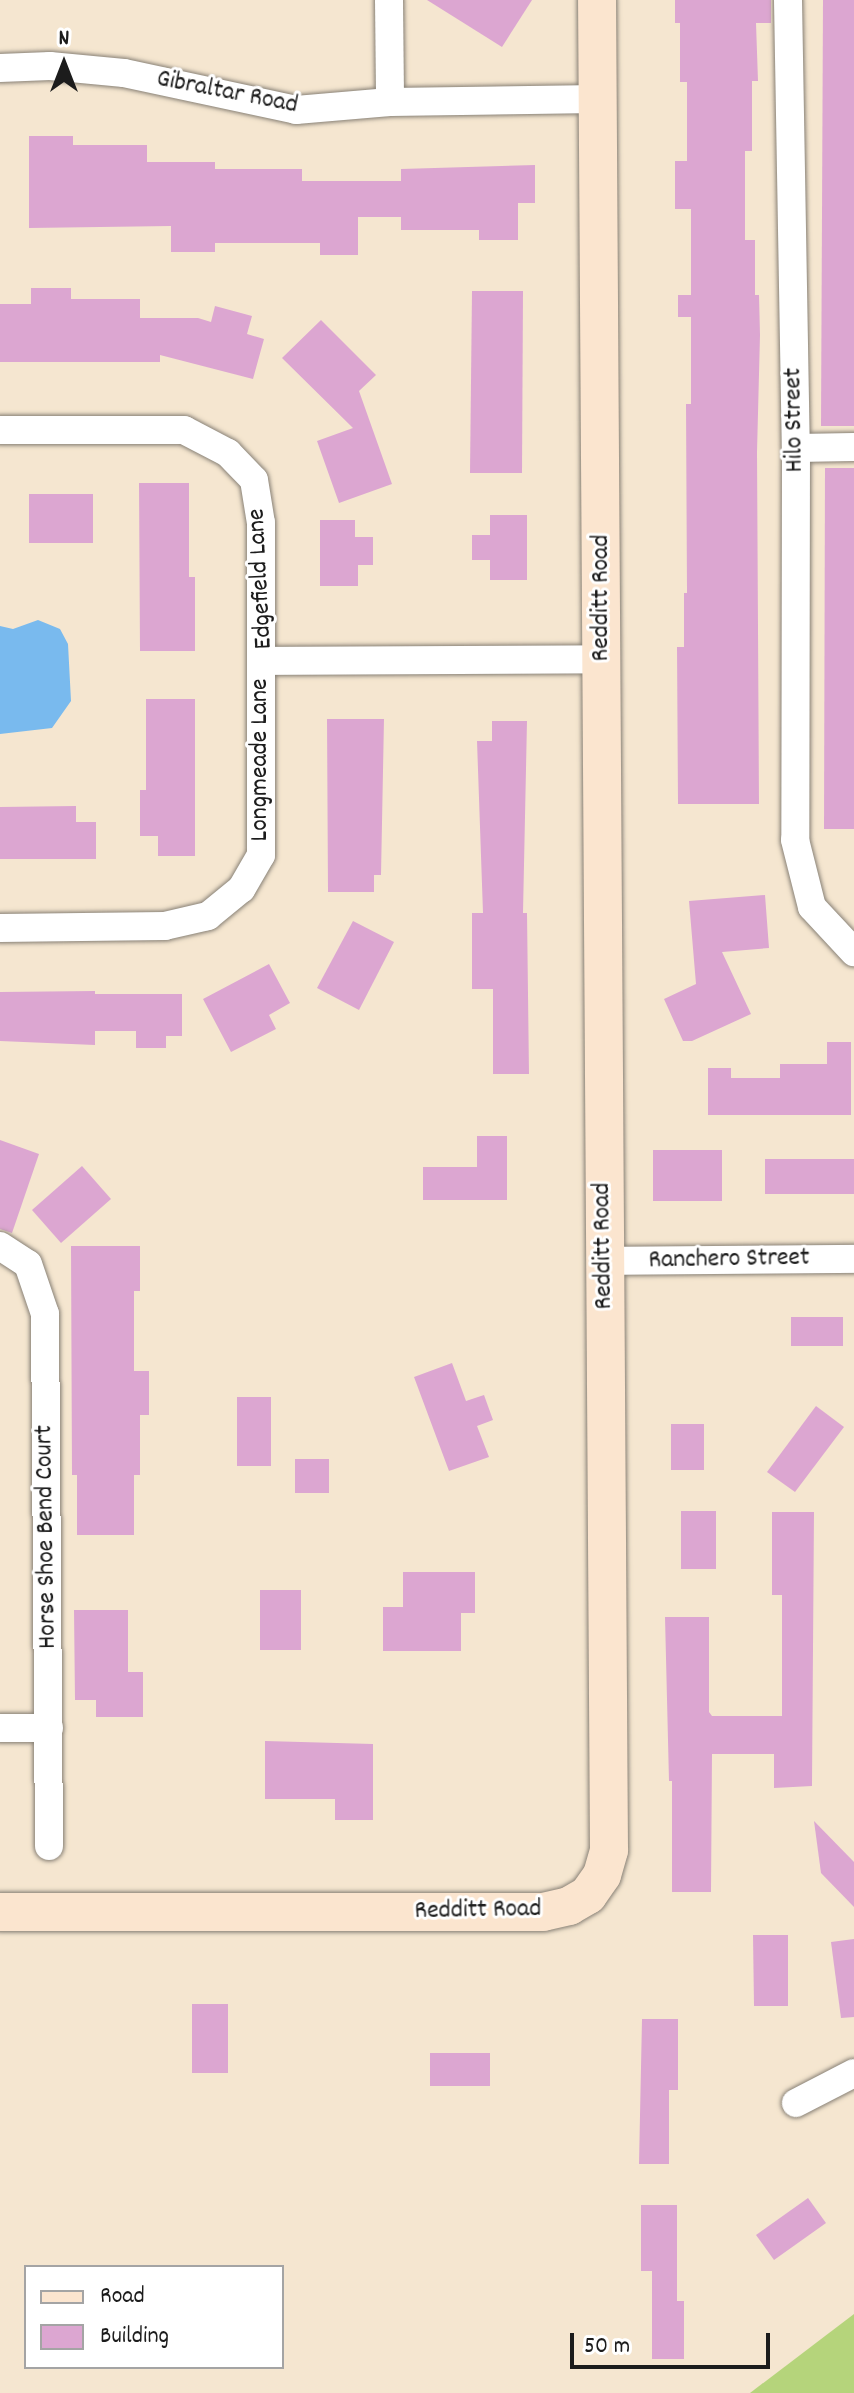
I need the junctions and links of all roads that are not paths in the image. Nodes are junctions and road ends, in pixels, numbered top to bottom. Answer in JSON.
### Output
{"nodes":[{"id":1,"x":389,"y":0,"type":"edge"},
{"id":2,"x":597,"y":0,"type":"edge"},
{"id":3,"x":788,"y":0,"type":"edge"},
{"id":4,"x":0,"y":68,"type":"edge"},
{"id":5,"x":598,"y":99,"type":"junction"},
{"id":6,"x":390,"y":102,"type":"junction"},
{"id":7,"x":0,"y":430,"type":"edge"},
{"id":8,"x":854,"y":447,"type":"edge"},
{"id":9,"x":796,"y":448,"type":"junction"},
{"id":10,"x":603,"y":659,"type":"junction"},
{"id":11,"x":261,"y":661,"type":"junction"},
{"id":12,"x":0,"y":928,"type":"edge"},
{"id":13,"x":854,"y":952,"type":"edge"},
{"id":14,"x":0,"y":1246,"type":"edge"},
{"id":15,"x":854,"y":1259,"type":"edge"},
{"id":16,"x":604,"y":1261,"type":"junction"},
{"id":17,"x":0,"y":1728,"type":"edge"},
{"id":18,"x":49,"y":1728,"type":"junction"},
{"id":19,"x":49,"y":1846,"type":"dead end"},
{"id":20,"x":0,"y":1912,"type":"edge"},
{"id":21,"x":854,"y":2073,"type":"edge"},
{"id":22,"x":796,"y":2103,"type":"dead end"}],
"edges":[{"from":1,"to":6,"type":"street"},
{"from":2,"to":5,"type":"street","name":"Redditt Road"},
{"from":3,"to":9,"type":"street","name":"Hilo Street"},
{"from":4,"to":6,"type":"street","name":"Gibraltar Road"},
{"from":5,"to":6,"type":"street","name":"Gibraltar Road"},
{"from":5,"to":10,"type":"street","name":"Redditt Road"},
{"from":7,"to":11,"type":"street","name":"Edgefield Lane"},
{"from":8,"to":9,"type":"street"},
{"from":9,"to":13,"type":"street","name":"Hilo Street"},
{"from":10,"to":11,"type":"street","name":"Edgefield Lane"},
{"from":10,"to":16,"type":"street","name":"Redditt Road"},
{"from":11,"to":12,"type":"street","name":"Longmeade Lane"},
{"from":14,"to":18,"type":"street","name":"Horse Shoe Bend Court"},
{"from":15,"to":16,"type":"street","name":"Ranchero Street"},
{"from":16,"to":20,"type":"street","name":"Redditt Road"},
{"from":17,"to":18,"type":"street"},
{"from":18,"to":19,"type":"street","name":"Horse Shoe Bend Court"},
{"from":21,"to":22,"type":"street"}]}
